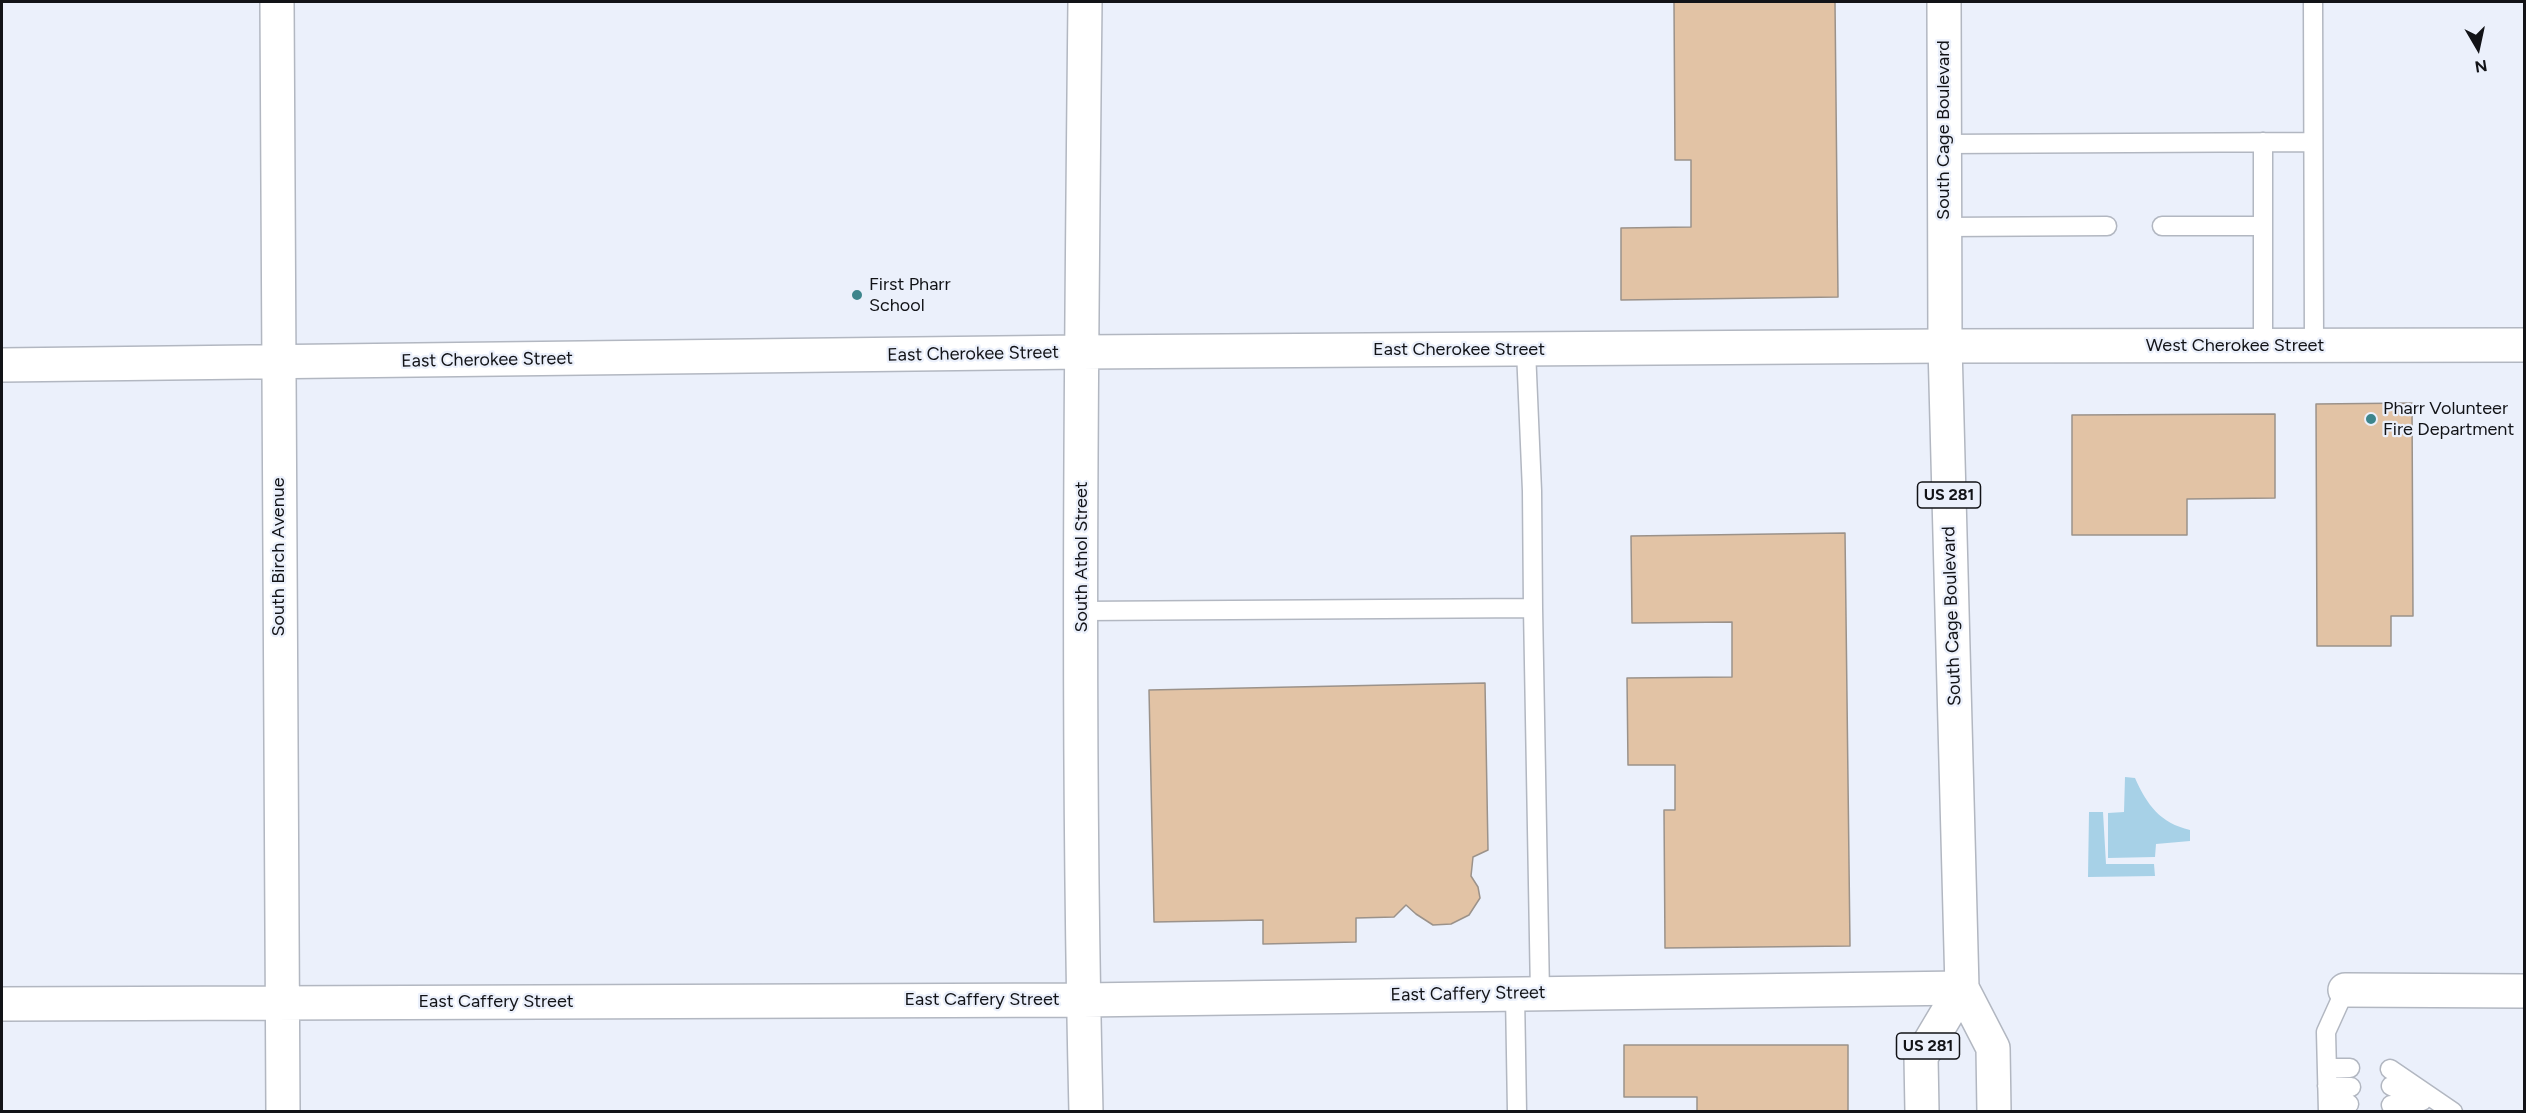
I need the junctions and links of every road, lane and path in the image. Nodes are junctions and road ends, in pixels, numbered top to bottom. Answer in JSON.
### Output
{"nodes":[{"id":1,"x":277,"y":2,"type":"edge"},
{"id":2,"x":1085,"y":2,"type":"edge"},
{"id":3,"x":1944,"y":2,"type":"edge"},
{"id":4,"x":2313,"y":2,"type":"edge"},
{"id":5,"x":2263,"y":142,"type":"junction"},
{"id":6,"x":2313,"y":142,"type":"junction"},
{"id":7,"x":1944,"y":144,"type":"junction"},
{"id":8,"x":2107,"y":226,"type":"dead end"},
{"id":9,"x":2162,"y":226,"type":"dead end"},
{"id":10,"x":2262,"y":226,"type":"junction"},
{"id":11,"x":1944,"y":227,"type":"junction"},
{"id":12,"x":2314,"y":345,"type":"junction"},
{"id":13,"x":2524,"y":345,"type":"edge"},
{"id":14,"x":1945,"y":346,"type":"junction"},
{"id":15,"x":2263,"y":346,"type":"junction"},
{"id":16,"x":1526,"y":350,"type":"junction"},
{"id":17,"x":1081,"y":352,"type":"junction"},
{"id":18,"x":278,"y":363,"type":"junction"},
{"id":19,"x":2,"y":365,"type":"edge"},
{"id":20,"x":1533,"y":608,"type":"junction"},
{"id":21,"x":1082,"y":611,"type":"junction"},
{"id":22,"x":1962,"y":988,"type":"junction"},
{"id":23,"x":2346,"y":990,"type":"joint"},
{"id":24,"x":2524,"y":991,"type":"edge"},
{"id":25,"x":1527,"y":994,"type":"junction"},
{"id":26,"x":1083,"y":1000,"type":"junction"},
{"id":27,"x":283,"y":1002,"type":"junction"},
{"id":28,"x":2,"y":1004,"type":"edge"},
{"id":29,"x":2327,"y":1092,"type":"edge"},
{"id":30,"x":2391,"y":1105,"type":"dead end"},
{"id":31,"x":283,"y":1112,"type":"edge"},
{"id":32,"x":1086,"y":1112,"type":"edge"},
{"id":33,"x":1516,"y":1112,"type":"edge"},
{"id":34,"x":1922,"y":1112,"type":"edge"},
{"id":35,"x":1994,"y":1112,"type":"edge"},
{"id":36,"x":2414,"y":1112,"type":"edge"},
{"id":37,"x":2442,"y":1112,"type":"edge"},
{"id":38,"x":2453,"y":1112,"type":"edge"}],
"edges":[{"from":1,"to":18,"type":"street","name":"South Birch Avenue"},
{"from":2,"to":17,"type":"street","name":"South Athol Street"},
{"from":3,"to":7,"type":"street","name":"South Cage Boulevard","number":"US 281"},
{"from":4,"to":6,"type":"lane"},
{"from":5,"to":6,"type":"lane"},
{"from":5,"to":7,"type":"lane"},
{"from":5,"to":10,"type":"lane"},
{"from":6,"to":12,"type":"lane"},
{"from":7,"to":11,"type":"street","name":"South Cage Boulevard","number":"US 281"},
{"from":8,"to":11,"type":"lane"},
{"from":9,"to":10,"type":"lane"},
{"from":10,"to":15,"type":"lane"},
{"from":11,"to":14,"type":"street","name":"South Cage Boulevard","number":"US 281"},
{"from":12,"to":13,"type":"street","name":"West Cherokee Street"},
{"from":12,"to":15,"type":"street","name":"West Cherokee Street"},
{"from":14,"to":15,"type":"street","name":"West Cherokee Street"},
{"from":14,"to":16,"type":"street","name":"East Cherokee Street"},
{"from":14,"to":22,"type":"street","name":"South Cage Boulevard","number":"US 281"},
{"from":16,"to":17,"type":"street","name":"East Cherokee Street"},
{"from":16,"to":20,"type":"lane"},
{"from":17,"to":18,"type":"street","name":"East Cherokee Street"},
{"from":17,"to":21,"type":"street","name":"South Athol Street"},
{"from":18,"to":19,"type":"street","name":"East Cherokee Street"},
{"from":18,"to":27,"type":"street","name":"South Birch Avenue"},
{"from":20,"to":21,"type":"lane"},
{"from":20,"to":25,"type":"lane"},
{"from":21,"to":26,"type":"street","name":"South Athol Street"},
{"from":22,"to":25,"type":"street","name":"East Caffery Street"},
{"from":22,"to":34,"type":"street","number":"US 281"},
{"from":22,"to":35,"type":"street"},
{"from":23,"to":24,"type":"street"},
{"from":23,"to":29,"type":"lane"},
{"from":25,"to":26,"type":"street","name":"East Caffery Street"},
{"from":25,"to":33,"type":"lane"},
{"from":26,"to":27,"type":"street","name":"East Caffery Street"},
{"from":26,"to":32,"type":"street","name":"South Athol Street"},
{"from":27,"to":28,"type":"street","name":"East Caffery Street"},
{"from":27,"to":31,"type":"street","name":"South Birch Avenue"},
{"from":29,"to":29,"type":"lane"},
{"from":30,"to":36,"type":"lane"},
{"from":37,"to":38,"type":"lane"}]}
